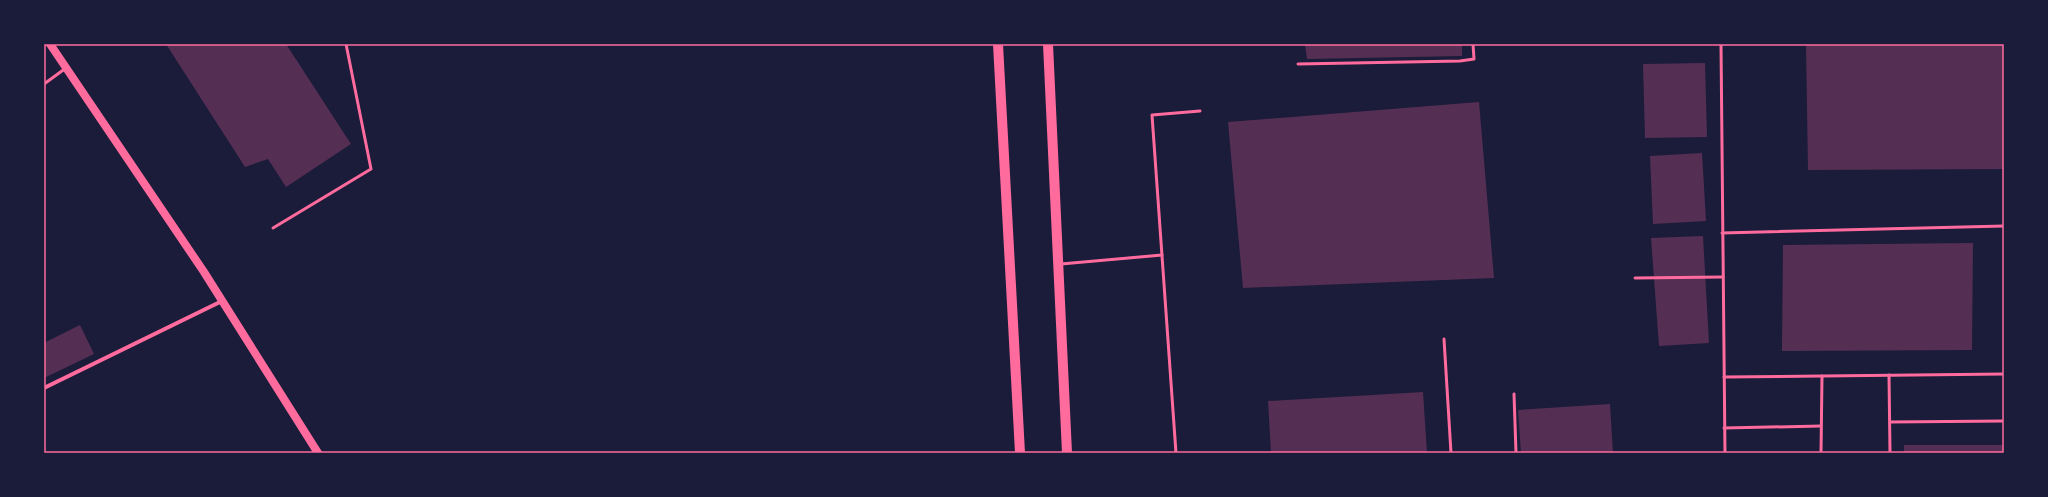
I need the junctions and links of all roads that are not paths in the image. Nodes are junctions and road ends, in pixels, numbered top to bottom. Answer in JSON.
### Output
{"nodes":[{"id":1,"x":50,"y":44,"type":"edge"},
{"id":2,"x":346,"y":44,"type":"edge"},
{"id":3,"x":998,"y":44,"type":"edge"},
{"id":4,"x":1048,"y":44,"type":"edge"},
{"id":5,"x":1473,"y":44,"type":"edge"},
{"id":6,"x":1721,"y":44,"type":"edge"},
{"id":7,"x":1298,"y":64,"type":"dead end"},
{"id":8,"x":66,"y":68,"type":"junction"},
{"id":9,"x":44,"y":84,"type":"edge"},
{"id":10,"x":1200,"y":111,"type":"dead end"},
{"id":11,"x":2004,"y":226,"type":"edge"},
{"id":12,"x":273,"y":228,"type":"dead end"},
{"id":13,"x":1722,"y":233,"type":"junction"},
{"id":14,"x":1162,"y":255,"type":"junction"},
{"id":15,"x":1059,"y":264,"type":"junction"},
{"id":16,"x":1723,"y":276,"type":"junction"},
{"id":17,"x":1635,"y":278,"type":"dead end"},
{"id":18,"x":222,"y":301,"type":"junction"},
{"id":19,"x":1444,"y":339,"type":"dead end"},
{"id":20,"x":2004,"y":374,"type":"edge"},
{"id":21,"x":1889,"y":375,"type":"junction"},
{"id":22,"x":1822,"y":376,"type":"junction"},
{"id":23,"x":1724,"y":377,"type":"junction"},
{"id":24,"x":44,"y":388,"type":"edge"},
{"id":25,"x":1514,"y":394,"type":"dead end"},
{"id":26,"x":2004,"y":421,"type":"edge"},
{"id":27,"x":1890,"y":422,"type":"junction"},
{"id":28,"x":1821,"y":426,"type":"junction"},
{"id":29,"x":1724,"y":428,"type":"junction"},
{"id":30,"x":318,"y":453,"type":"edge"},
{"id":31,"x":1020,"y":453,"type":"edge"},
{"id":32,"x":1067,"y":453,"type":"edge"},
{"id":33,"x":1176,"y":453,"type":"edge"},
{"id":34,"x":1451,"y":453,"type":"edge"},
{"id":35,"x":1516,"y":453,"type":"edge"},
{"id":36,"x":1725,"y":453,"type":"edge"},
{"id":37,"x":1821,"y":453,"type":"edge"},
{"id":38,"x":1890,"y":453,"type":"edge"}],
"edges":[{"from":1,"to":8,"type":"main road"},
{"from":2,"to":12,"type":"lane"},
{"from":3,"to":31,"type":"main road"},
{"from":4,"to":15,"type":"main road"},
{"from":5,"to":7,"type":"lane"},
{"from":6,"to":13,"type":"lane"},
{"from":8,"to":9,"type":"lane"},
{"from":8,"to":18,"type":"main road"},
{"from":10,"to":14,"type":"lane"},
{"from":11,"to":13,"type":"lane"},
{"from":13,"to":16,"type":"lane"},
{"from":14,"to":15,"type":"lane"},
{"from":14,"to":33,"type":"lane"},
{"from":15,"to":32,"type":"main road"},
{"from":16,"to":17,"type":"lane"},
{"from":16,"to":23,"type":"lane"},
{"from":18,"to":24,"type":"street"},
{"from":18,"to":30,"type":"main road"},
{"from":19,"to":34,"type":"lane"},
{"from":20,"to":21,"type":"lane"},
{"from":21,"to":22,"type":"lane"},
{"from":21,"to":27,"type":"lane"},
{"from":22,"to":23,"type":"lane"},
{"from":22,"to":28,"type":"lane"},
{"from":23,"to":29,"type":"lane"},
{"from":25,"to":35,"type":"lane"},
{"from":26,"to":27,"type":"lane"},
{"from":27,"to":38,"type":"lane"},
{"from":28,"to":29,"type":"lane"},
{"from":28,"to":37,"type":"lane"},
{"from":29,"to":36,"type":"lane"}]}
